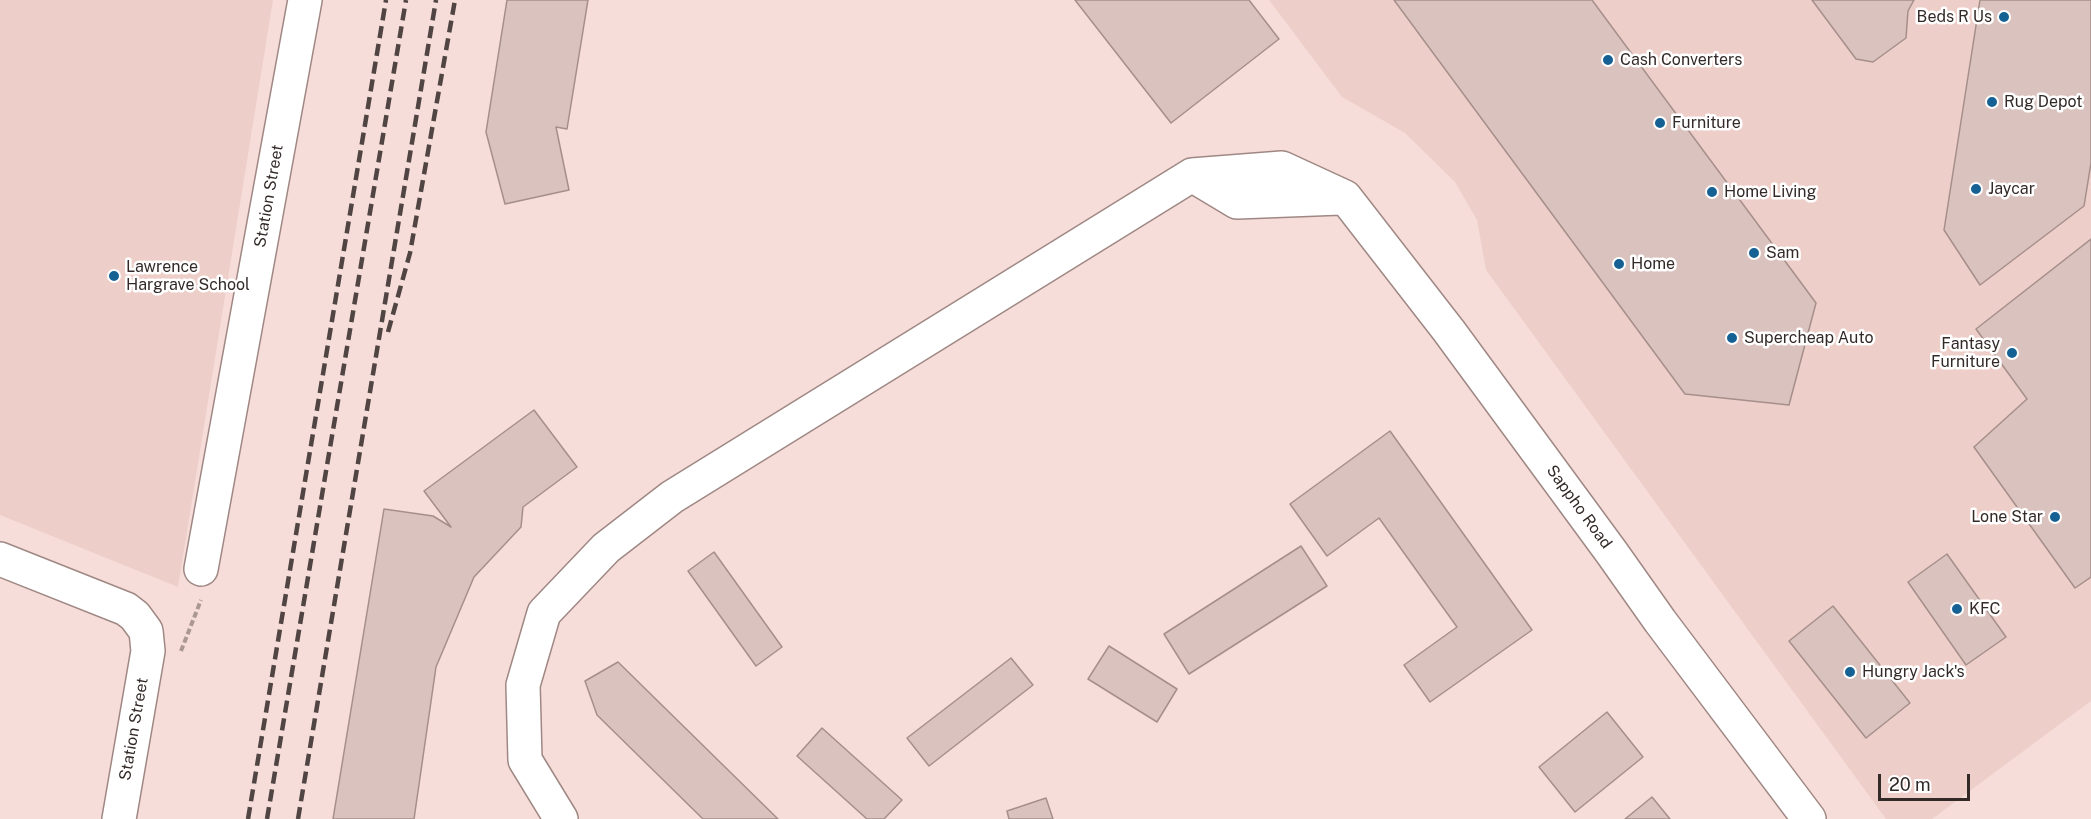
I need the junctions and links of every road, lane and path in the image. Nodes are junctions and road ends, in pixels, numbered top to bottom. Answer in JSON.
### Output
{"nodes":[{"id":1,"x":305,"y":0,"type":"edge"},
{"id":2,"x":0,"y":560,"type":"edge"},
{"id":3,"x":201,"y":569,"type":"dead end"},
{"id":4,"x":119,"y":819,"type":"edge"},
{"id":5,"x":561,"y":819,"type":"edge"},
{"id":6,"x":1809,"y":819,"type":"edge"}],
"edges":[{"from":1,"to":3,"type":"street","name":"Station Street"},
{"from":2,"to":4,"type":"street","name":"Station Street"},
{"from":5,"to":6,"type":"street","name":"Sappho Road"}]}
